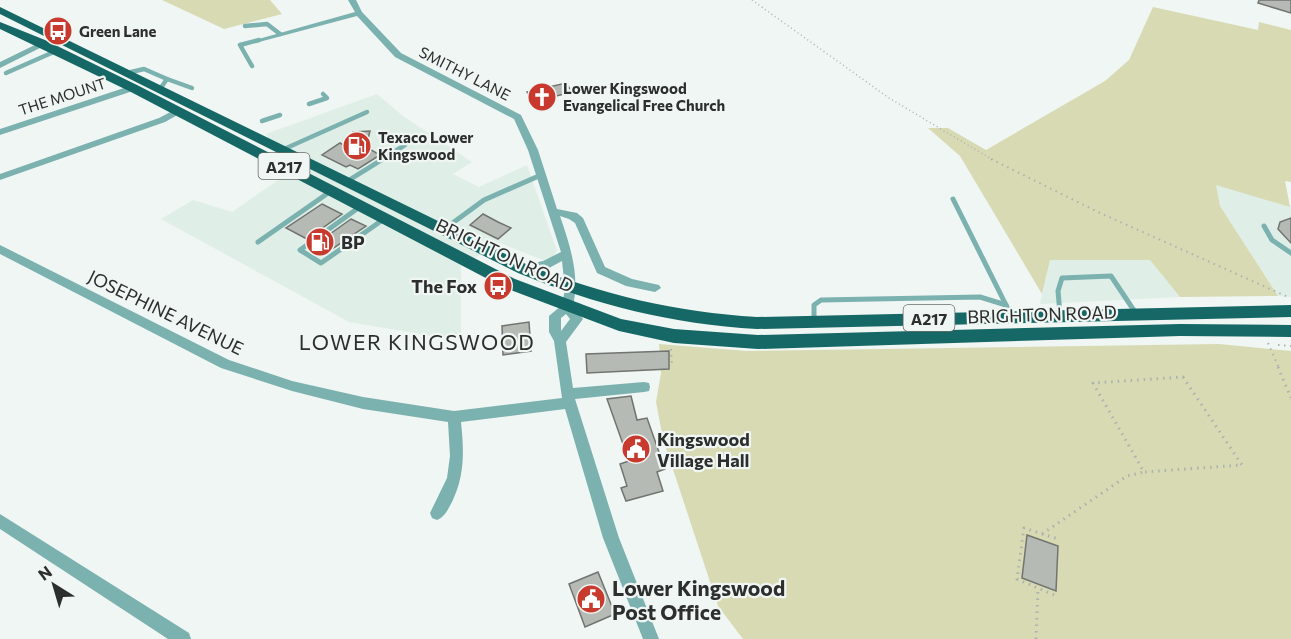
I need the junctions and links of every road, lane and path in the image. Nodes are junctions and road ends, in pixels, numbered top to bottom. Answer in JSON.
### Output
{"nodes":[{"id":1,"x":352,"y":0,"type":"edge"},
{"id":2,"x":752,"y":0,"type":"edge"},
{"id":3,"x":0,"y":10,"type":"edge"},
{"id":4,"x":359,"y":13,"type":"junction"},
{"id":5,"x":0,"y":26,"type":"edge"},
{"id":6,"x":245,"y":26,"type":"dead end"},
{"id":7,"x":280,"y":34,"type":"junction"},
{"id":8,"x":259,"y":40,"type":"joint"},
{"id":9,"x":50,"y":47,"type":"junction"},
{"id":10,"x":252,"y":66,"type":"dead end"},
{"id":11,"x":3,"y":69,"type":"edge"},
{"id":12,"x":164,"y":84,"type":"junction"},
{"id":13,"x":133,"y":88,"type":"junction"},
{"id":14,"x":192,"y":88,"type":"dead end"},
{"id":15,"x":323,"y":94,"type":"dead end"},
{"id":16,"x":309,"y":105,"type":"dead end"},
{"id":17,"x":178,"y":111,"type":"junction"},
{"id":18,"x":368,"y":112,"type":"dead end"},
{"id":19,"x":280,"y":115,"type":"dead end"},
{"id":20,"x":262,"y":122,"type":"dead end"},
{"id":21,"x":0,"y":132,"type":"edge"},
{"id":22,"x":405,"y":145,"type":"dead end"},
{"id":23,"x":282,"y":150,"type":"junction"},
{"id":24,"x":541,"y":174,"type":"junction"},
{"id":25,"x":0,"y":177,"type":"edge"},
{"id":26,"x":346,"y":182,"type":"junction"},
{"id":27,"x":331,"y":190,"type":"junction"},
{"id":28,"x":953,"y":199,"type":"dead end"},
{"id":29,"x":361,"y":206,"type":"junction"},
{"id":30,"x":553,"y":211,"type":"junction"},
{"id":31,"x":384,"y":219,"type":"junction"},
{"id":32,"x":1264,"y":226,"type":"dead end"},
{"id":33,"x":443,"y":231,"type":"junction"},
{"id":34,"x":258,"y":242,"type":"dead end"},
{"id":35,"x":0,"y":249,"type":"edge"},
{"id":36,"x":1291,"y":253,"type":"edge"},
{"id":37,"x":567,"y":254,"type":"junction"},
{"id":38,"x":523,"y":269,"type":"junction"},
{"id":39,"x":655,"y":288,"type":"dead end"},
{"id":40,"x":570,"y":289,"type":"junction"},
{"id":41,"x":1291,"y":299,"type":"edge"},
{"id":42,"x":567,"y":307,"type":"junction"},
{"id":43,"x":1008,"y":310,"type":"junction"},
{"id":44,"x":1291,"y":311,"type":"edge"},
{"id":45,"x":1135,"y":312,"type":"junction"},
{"id":46,"x":1060,"y":314,"type":"junction"},
{"id":47,"x":1291,"y":331,"type":"edge"},
{"id":48,"x":674,"y":336,"type":"junction"},
{"id":49,"x":1266,"y":338,"type":"junction"},
{"id":50,"x":560,"y":341,"type":"junction"},
{"id":51,"x":1291,"y":346,"type":"edge"},
{"id":52,"x":672,"y":368,"type":"dead end"},
{"id":53,"x":644,"y":387,"type":"dead end"},
{"id":54,"x":569,"y":398,"type":"junction"},
{"id":55,"x":1291,"y":398,"type":"edge"},
{"id":56,"x":454,"y":417,"type":"junction"},
{"id":57,"x":1144,"y":472,"type":"junction"},
{"id":58,"x":437,"y":513,"type":"dead end"},
{"id":59,"x":0,"y":521,"type":"edge"},
{"id":60,"x":1042,"y":534,"type":"junction"},
{"id":61,"x":1058,"y":539,"type":"dead end"},
{"id":62,"x":1038,"y":588,"type":"junction"},
{"id":63,"x":1054,"y":595,"type":"dead end"},
{"id":64,"x":183,"y":639,"type":"edge"},
{"id":65,"x":651,"y":639,"type":"edge"},
{"id":66,"x":1036,"y":639,"type":"edge"}],
"edges":[{"from":1,"to":4,"type":"street","name":"SMITHY LANE"},
{"from":2,"to":41,"type":"path"},
{"from":3,"to":12,"type":"highway","name":"BRIGHTON ROAD","number":"A217"},
{"from":4,"to":7,"type":"street"},
{"from":4,"to":24,"type":"street","name":"SMITHY LANE"},
{"from":5,"to":9,"type":"highway","name":"BRIGHTON ROAD","number":"A217"},
{"from":6,"to":7,"type":"lane"},
{"from":7,"to":8,"type":"street"},
{"from":8,"to":10,"type":"lane"},
{"from":9,"to":11,"type":"street"},
{"from":9,"to":11,"type":"lane"},
{"from":9,"to":13,"type":"highway","name":"BRIGHTON ROAD","number":"A217"},
{"from":12,"to":14,"type":"lane"},
{"from":12,"to":23,"type":"highway","name":"BRIGHTON ROAD","number":"A217"},
{"from":13,"to":17,"type":"highway","name":"BRIGHTON ROAD","number":"A217"},
{"from":13,"to":21,"type":"street","name":"THE MOUNT"},
{"from":15,"to":16,"type":"lane"},
{"from":17,"to":25,"type":"street"},
{"from":17,"to":27,"type":"highway","name":"BRIGHTON ROAD","number":"A217"},
{"from":18,"to":23,"type":"lane"},
{"from":19,"to":20,"type":"lane"},
{"from":22,"to":26,"type":"lane"},
{"from":23,"to":26,"type":"highway","name":"BRIGHTON ROAD","number":"A217"},
{"from":24,"to":30,"type":"street","name":"SMITHY LANE"},
{"from":24,"to":33,"type":"lane"},
{"from":26,"to":33,"type":"highway","name":"BRIGHTON ROAD","number":"A217"},
{"from":27,"to":29,"type":"highway","name":"BRIGHTON ROAD","number":"A217"},
{"from":27,"to":34,"type":"lane"},
{"from":28,"to":43,"type":"lane"},
{"from":29,"to":31,"type":"highway","name":"BRIGHTON ROAD","number":"A217"},
{"from":29,"to":31,"type":"lane"},
{"from":30,"to":37,"type":"street","name":"SMITHY LANE"},
{"from":30,"to":39,"type":"street"},
{"from":31,"to":42,"type":"highway","name":"BRIGHTON ROAD","number":"A217"},
{"from":32,"to":36,"type":"lane"},
{"from":33,"to":38,"type":"highway","name":"BRIGHTON ROAD","number":"A217"},
{"from":35,"to":56,"type":"street","name":"JOSEPHINE AVENUE"},
{"from":37,"to":38,"type":"street"},
{"from":37,"to":40,"type":"street","name":"SMITHY LANE"},
{"from":38,"to":40,"type":"highway","name":"BRIGHTON ROAD","number":"A217"},
{"from":40,"to":42,"type":"street","name":"SMITHY LANE"},
{"from":40,"to":43,"type":"highway","name":"BRIGHTON ROAD","number":"A217"},
{"from":42,"to":48,"type":"highway","name":"BRIGHTON ROAD","number":"A217"},
{"from":42,"to":50,"type":"street"},
{"from":42,"to":50,"type":"street"},
{"from":43,"to":46,"type":"highway","name":"BRIGHTON ROAD","number":"A217"},
{"from":44,"to":45,"type":"highway","name":"BRIGHTON ROAD","number":"A217"},
{"from":45,"to":46,"type":"highway","name":"BRIGHTON ROAD","number":"A217"},
{"from":45,"to":46,"type":"lane"},
{"from":47,"to":49,"type":"highway","name":"BRIGHTON ROAD","number":"A217"},
{"from":48,"to":49,"type":"highway","name":"BRIGHTON ROAD","number":"A217"},
{"from":48,"to":52,"type":"path"},
{"from":49,"to":51,"type":"path"},
{"from":49,"to":55,"type":"path"},
{"from":50,"to":54,"type":"street"},
{"from":53,"to":54,"type":"street","name":"JOSEPHINE AVENUE"},
{"from":54,"to":56,"type":"street","name":"JOSEPHINE AVENUE"},
{"from":54,"to":65,"type":"street"},
{"from":56,"to":58,"type":"street"},
{"from":57,"to":57,"type":"path"},
{"from":57,"to":60,"type":"path"},
{"from":59,"to":64,"type":"street"},
{"from":60,"to":61,"type":"path"},
{"from":60,"to":62,"type":"path"},
{"from":62,"to":63,"type":"path"},
{"from":62,"to":66,"type":"path"}]}
